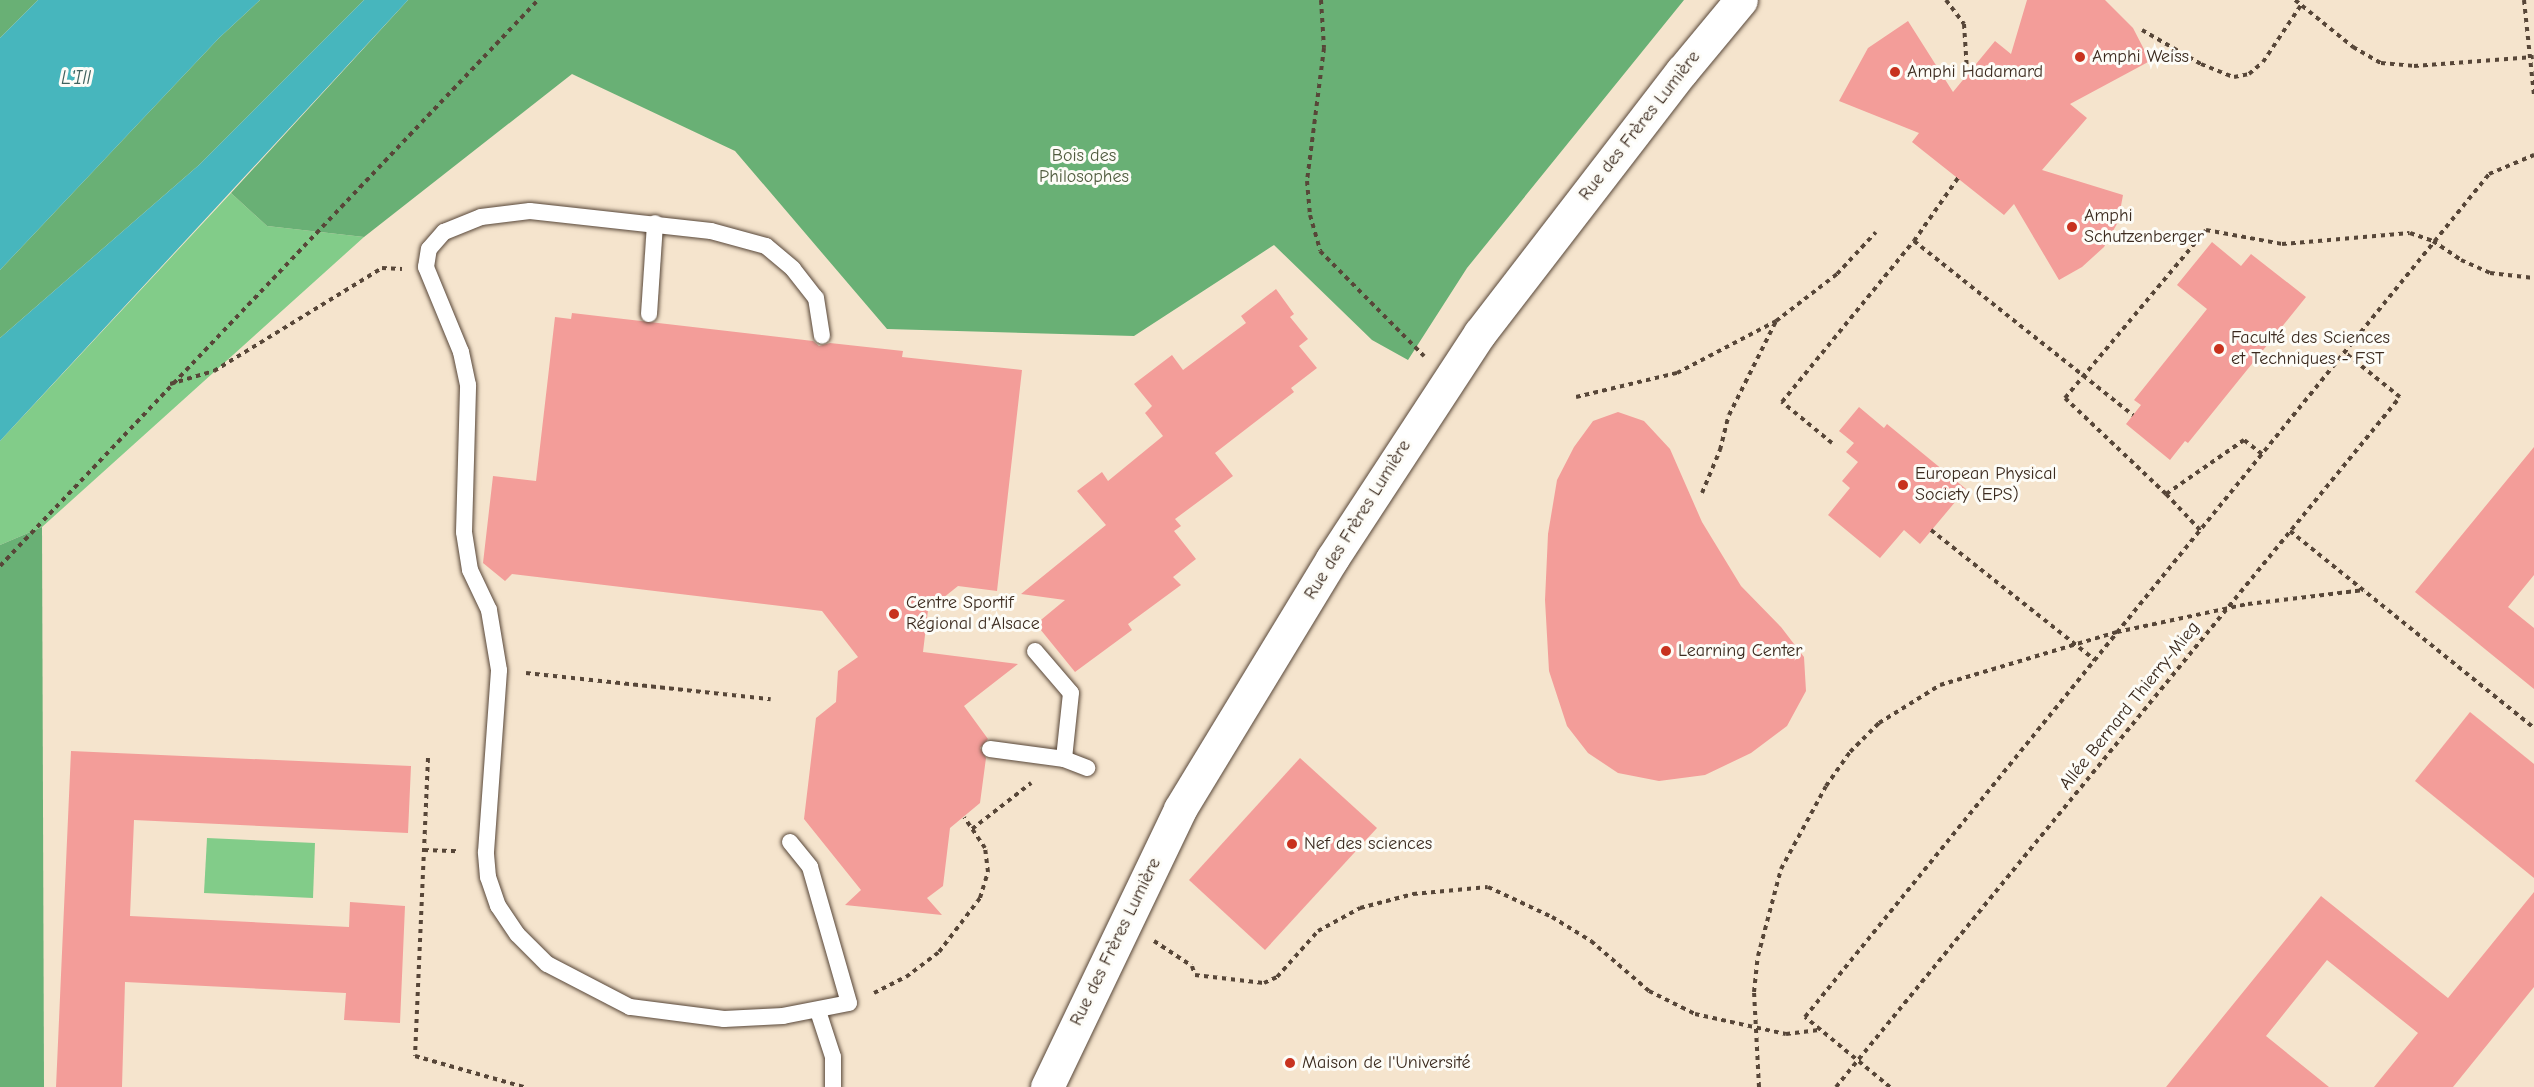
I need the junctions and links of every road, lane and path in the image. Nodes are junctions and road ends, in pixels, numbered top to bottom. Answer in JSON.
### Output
{"nodes":[{"id":1,"x":538,"y":0,"type":"edge"},
{"id":2,"x":1321,"y":0,"type":"edge"},
{"id":3,"x":1742,"y":0,"type":"edge"},
{"id":4,"x":1946,"y":0,"type":"edge"},
{"id":5,"x":2295,"y":0,"type":"edge"},
{"id":6,"x":2524,"y":0,"type":"edge"},
{"id":7,"x":2301,"y":5,"type":"junction"},
{"id":8,"x":2142,"y":30,"type":"dead end"},
{"id":9,"x":2532,"y":58,"type":"edge"},
{"id":10,"x":1967,"y":71,"type":"dead end"},
{"id":11,"x":2534,"y":94,"type":"edge"},
{"id":12,"x":2534,"y":155,"type":"edge"},
{"id":13,"x":1958,"y":178,"type":"dead end"},
{"id":14,"x":655,"y":223,"type":"junction"},
{"id":15,"x":1876,"y":232,"type":"dead end"},
{"id":16,"x":1914,"y":241,"type":"junction"},
{"id":17,"x":2433,"y":241,"type":"junction"},
{"id":18,"x":426,"y":267,"type":"junction"},
{"id":19,"x":2534,"y":278,"type":"edge"},
{"id":20,"x":649,"y":314,"type":"dead end"},
{"id":21,"x":1776,"y":321,"type":"junction"},
{"id":22,"x":822,"y":336,"type":"dead end"},
{"id":23,"x":2344,"y":352,"type":"junction"},
{"id":24,"x":2084,"y":376,"type":"junction"},
{"id":25,"x":1447,"y":380,"type":"junction"},
{"id":26,"x":170,"y":384,"type":"junction"},
{"id":27,"x":1576,"y":397,"type":"dead end"},
{"id":28,"x":2133,"y":415,"type":"dead end"},
{"id":29,"x":1832,"y":443,"type":"dead end"},
{"id":30,"x":2262,"y":454,"type":"junction"},
{"id":31,"x":1702,"y":493,"type":"dead end"},
{"id":32,"x":2166,"y":494,"type":"junction"},
{"id":33,"x":1931,"y":530,"type":"dead end"},
{"id":34,"x":2200,"y":530,"type":"junction"},
{"id":35,"x":2290,"y":531,"type":"junction"},
{"id":36,"x":0,"y":566,"type":"edge"},
{"id":37,"x":2364,"y":590,"type":"junction"},
{"id":38,"x":2228,"y":608,"type":"junction"},
{"id":39,"x":2118,"y":632,"type":"junction"},
{"id":40,"x":2075,"y":644,"type":"junction"},
{"id":41,"x":1035,"y":651,"type":"dead end"},
{"id":42,"x":2095,"y":660,"type":"junction"},
{"id":43,"x":499,"y":670,"type":"junction"},
{"id":44,"x":771,"y":699,"type":"dead end"},
{"id":45,"x":2534,"y":728,"type":"edge"},
{"id":46,"x":990,"y":749,"type":"dead end"},
{"id":47,"x":428,"y":758,"type":"dead end"},
{"id":48,"x":1064,"y":759,"type":"junction"},
{"id":49,"x":1088,"y":768,"type":"dead end"},
{"id":50,"x":1007,"y":800,"type":"dead end"},
{"id":51,"x":964,"y":817,"type":"dead end"},
{"id":52,"x":972,"y":829,"type":"junction"},
{"id":53,"x":790,"y":842,"type":"dead end"},
{"id":54,"x":424,"y":849,"type":"junction"},
{"id":55,"x":486,"y":852,"type":"junction"},
{"id":56,"x":1125,"y":923,"type":"junction"},
{"id":57,"x":849,"y":1003,"type":"junction"},
{"id":58,"x":818,"y":1011,"type":"junction"},
{"id":59,"x":1754,"y":1029,"type":"junction"},
{"id":60,"x":1821,"y":1030,"type":"junction"},
{"id":61,"x":1857,"y":1060,"type":"junction"},
{"id":62,"x":524,"y":1087,"type":"edge"},
{"id":63,"x":833,"y":1087,"type":"edge"},
{"id":64,"x":1047,"y":1087,"type":"edge"},
{"id":65,"x":1759,"y":1087,"type":"edge"},
{"id":66,"x":1836,"y":1087,"type":"edge"},
{"id":67,"x":1890,"y":1087,"type":"edge"}],
"edges":[{"from":1,"to":26,"type":"path"},
{"from":2,"to":25,"type":"path"},
{"from":3,"to":25,"type":"street","name":"Rue des Frères Lumière"},
{"from":4,"to":10,"type":"path"},
{"from":5,"to":7,"type":"path"},
{"from":6,"to":9,"type":"path"},
{"from":7,"to":8,"type":"path"},
{"from":7,"to":9,"type":"path"},
{"from":9,"to":11,"type":"path"},
{"from":12,"to":17,"type":"path"},
{"from":13,"to":16,"type":"path"},
{"from":14,"to":18,"type":"lane"},
{"from":14,"to":20,"type":"lane"},
{"from":14,"to":22,"type":"lane"},
{"from":15,"to":21,"type":"path"},
{"from":16,"to":24,"type":"path"},
{"from":16,"to":29,"type":"path"},
{"from":17,"to":19,"type":"path"},
{"from":17,"to":23,"type":"path"},
{"from":17,"to":24,"type":"path"},
{"from":18,"to":26,"type":"path"},
{"from":18,"to":43,"type":"lane"},
{"from":21,"to":27,"type":"path"},
{"from":21,"to":31,"type":"path"},
{"from":23,"to":30,"type":"path"},
{"from":23,"to":35,"type":"path","name":"Allée Bernard Thierry-Mieg"},
{"from":24,"to":28,"type":"path"},
{"from":24,"to":32,"type":"path"},
{"from":25,"to":56,"type":"street","name":"Rue des Frères Lumière"},
{"from":26,"to":36,"type":"path"},
{"from":30,"to":32,"type":"path"},
{"from":30,"to":34,"type":"path"},
{"from":32,"to":34,"type":"path"},
{"from":33,"to":40,"type":"path"},
{"from":34,"to":39,"type":"path"},
{"from":35,"to":37,"type":"path"},
{"from":35,"to":38,"type":"path","name":"Allée Bernard Thierry-Mieg"},
{"from":37,"to":38,"type":"path"},
{"from":37,"to":45,"type":"path"},
{"from":38,"to":39,"type":"path"},
{"from":38,"to":61,"type":"path","name":"Allée Bernard Thierry-Mieg"},
{"from":39,"to":40,"type":"path"},
{"from":39,"to":42,"type":"path"},
{"from":40,"to":42,"type":"path"},
{"from":40,"to":59,"type":"path"},
{"from":41,"to":48,"type":"lane"},
{"from":42,"to":60,"type":"path"},
{"from":43,"to":44,"type":"path"},
{"from":43,"to":55,"type":"lane"},
{"from":46,"to":48,"type":"lane"},
{"from":47,"to":54,"type":"path"},
{"from":48,"to":49,"type":"lane"},
{"from":50,"to":52,"type":"path"},
{"from":51,"to":52,"type":"path"},
{"from":52,"to":57,"type":"path"},
{"from":53,"to":57,"type":"lane"},
{"from":54,"to":55,"type":"path"},
{"from":54,"to":62,"type":"path"},
{"from":55,"to":58,"type":"lane"},
{"from":56,"to":59,"type":"path"},
{"from":56,"to":64,"type":"street","name":"Rue des Frères Lumière"},
{"from":57,"to":58,"type":"lane"},
{"from":58,"to":63,"type":"lane"},
{"from":59,"to":60,"type":"path"},
{"from":59,"to":65,"type":"path"},
{"from":60,"to":61,"type":"path"},
{"from":61,"to":66,"type":"path","name":"Allée Bernard Thierry-Mieg"},
{"from":61,"to":67,"type":"path"}]}
